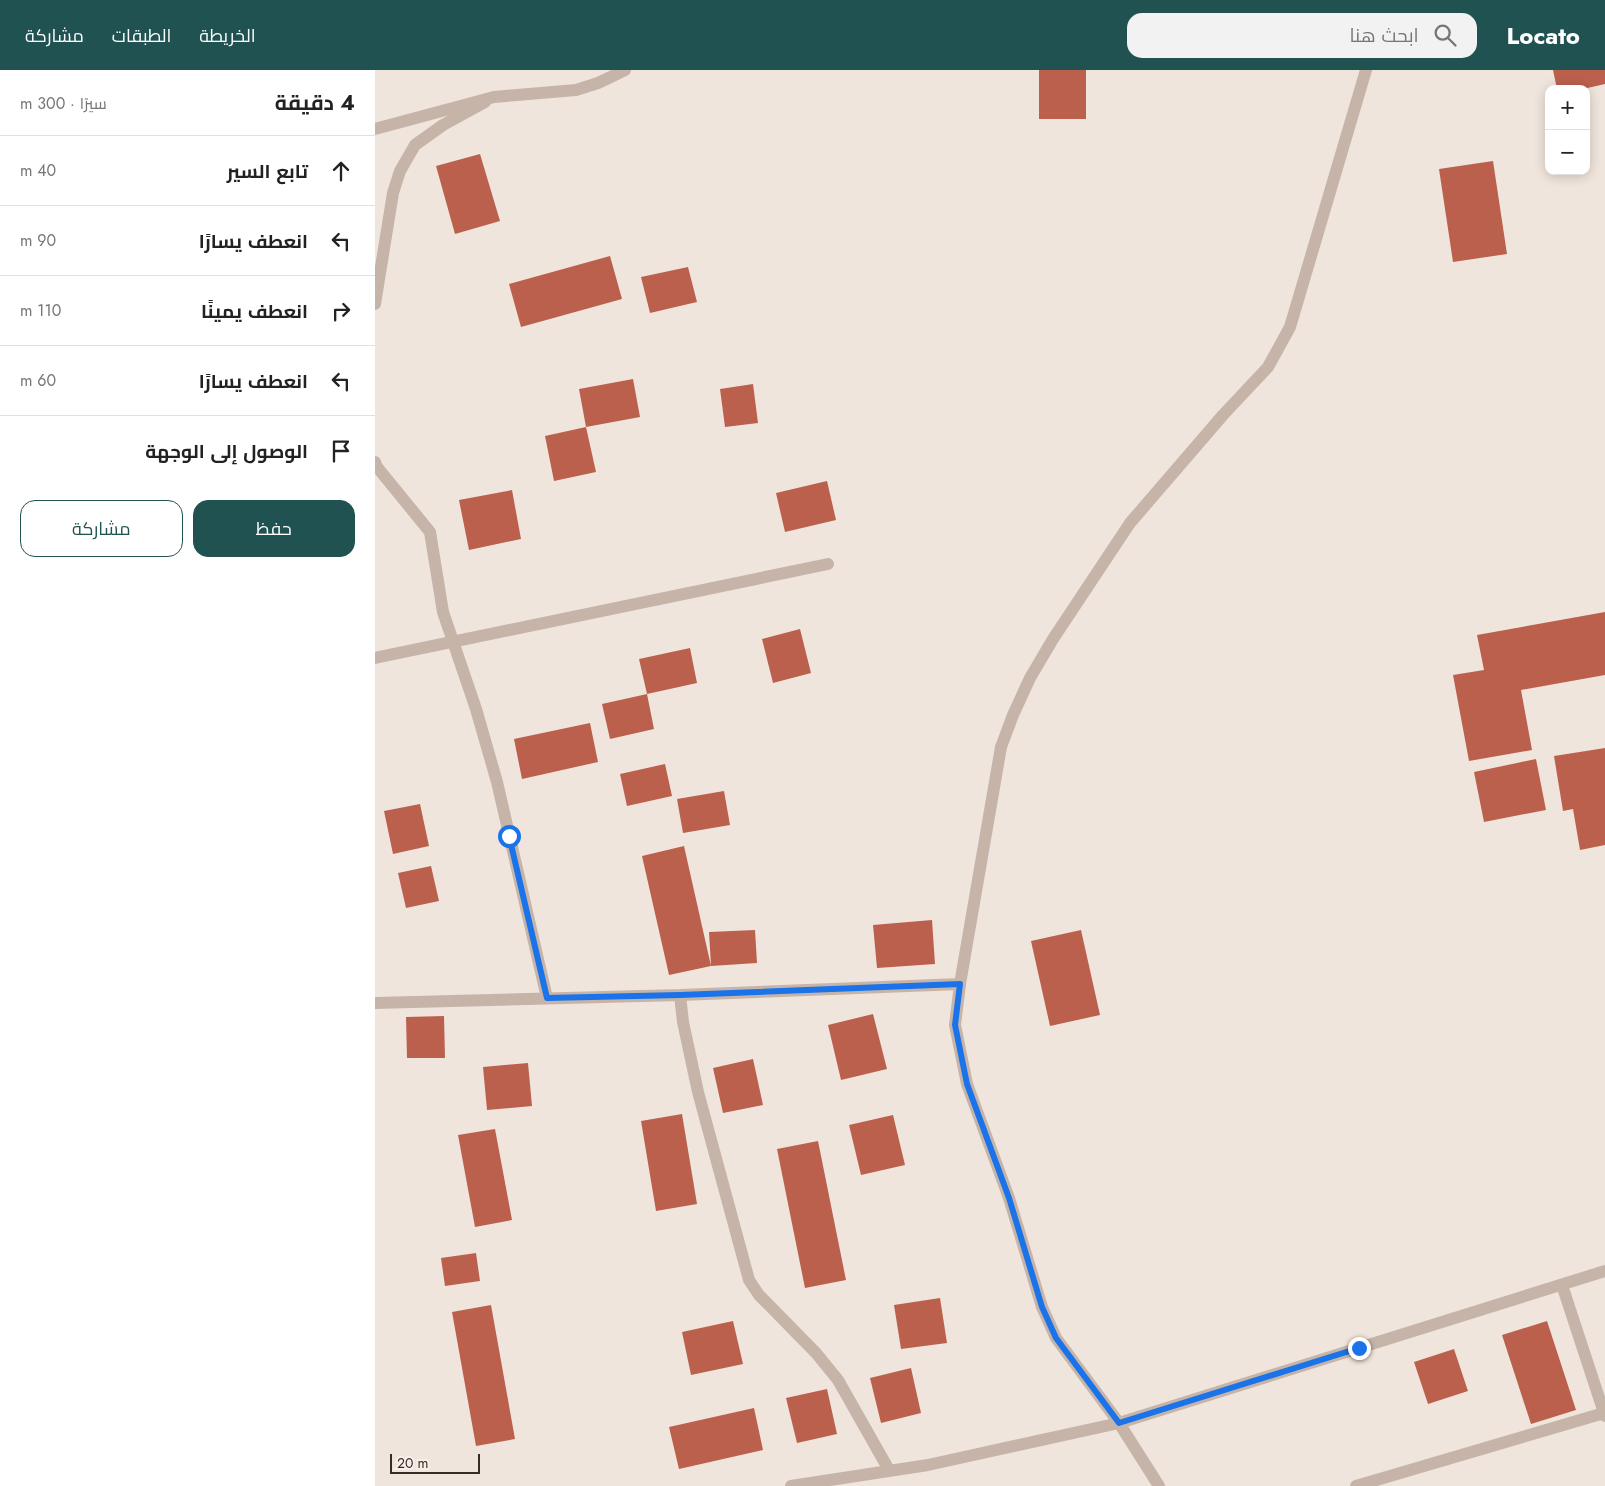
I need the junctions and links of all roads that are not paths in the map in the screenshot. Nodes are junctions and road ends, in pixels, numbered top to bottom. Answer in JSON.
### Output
{"nodes":[{"id":1,"x":625,"y":70,"type":"edge"},
{"id":2,"x":1366,"y":70,"type":"edge"},
{"id":3,"x":493,"y":97,"type":"junction"},
{"id":4,"x":375,"y":129,"type":"edge"},
{"id":5,"x":375,"y":304,"type":"edge"},
{"id":6,"x":375,"y":462,"type":"edge"},
{"id":7,"x":828,"y":564,"type":"dead end"},
{"id":8,"x":453,"y":642,"type":"junction"},
{"id":9,"x":375,"y":658,"type":"edge"},
{"id":10,"x":960,"y":984,"type":"junction"},
{"id":11,"x":680,"y":995,"type":"junction"},
{"id":12,"x":547,"y":998,"type":"junction"},
{"id":13,"x":375,"y":1002,"type":"edge"},
{"id":14,"x":1605,"y":1271,"type":"edge"},
{"id":15,"x":1562,"y":1284,"type":"junction"},
{"id":16,"x":1604,"y":1415,"type":"edge"},
{"id":17,"x":1119,"y":1423,"type":"junction"},
{"id":18,"x":889,"y":1470,"type":"junction"},
{"id":19,"x":791,"y":1486,"type":"edge"},
{"id":20,"x":1159,"y":1486,"type":"edge"},
{"id":21,"x":1356,"y":1486,"type":"edge"}],
"edges":[{"from":1,"to":3,"type":"street"},
{"from":2,"to":10,"type":"street"},
{"from":3,"to":4,"type":"street"},
{"from":3,"to":5,"type":"street"},
{"from":6,"to":8,"type":"street"},
{"from":7,"to":8,"type":"street"},
{"from":8,"to":9,"type":"street"},
{"from":8,"to":12,"type":"street"},
{"from":10,"to":11,"type":"street"},
{"from":10,"to":17,"type":"street"},
{"from":11,"to":12,"type":"street"},
{"from":11,"to":18,"type":"street"},
{"from":12,"to":13,"type":"street"},
{"from":14,"to":15,"type":"street"},
{"from":15,"to":16,"type":"street"},
{"from":15,"to":17,"type":"street"},
{"from":16,"to":21,"type":"street"},
{"from":17,"to":18,"type":"street"},
{"from":17,"to":20,"type":"street"},
{"from":18,"to":19,"type":"street"}]}
